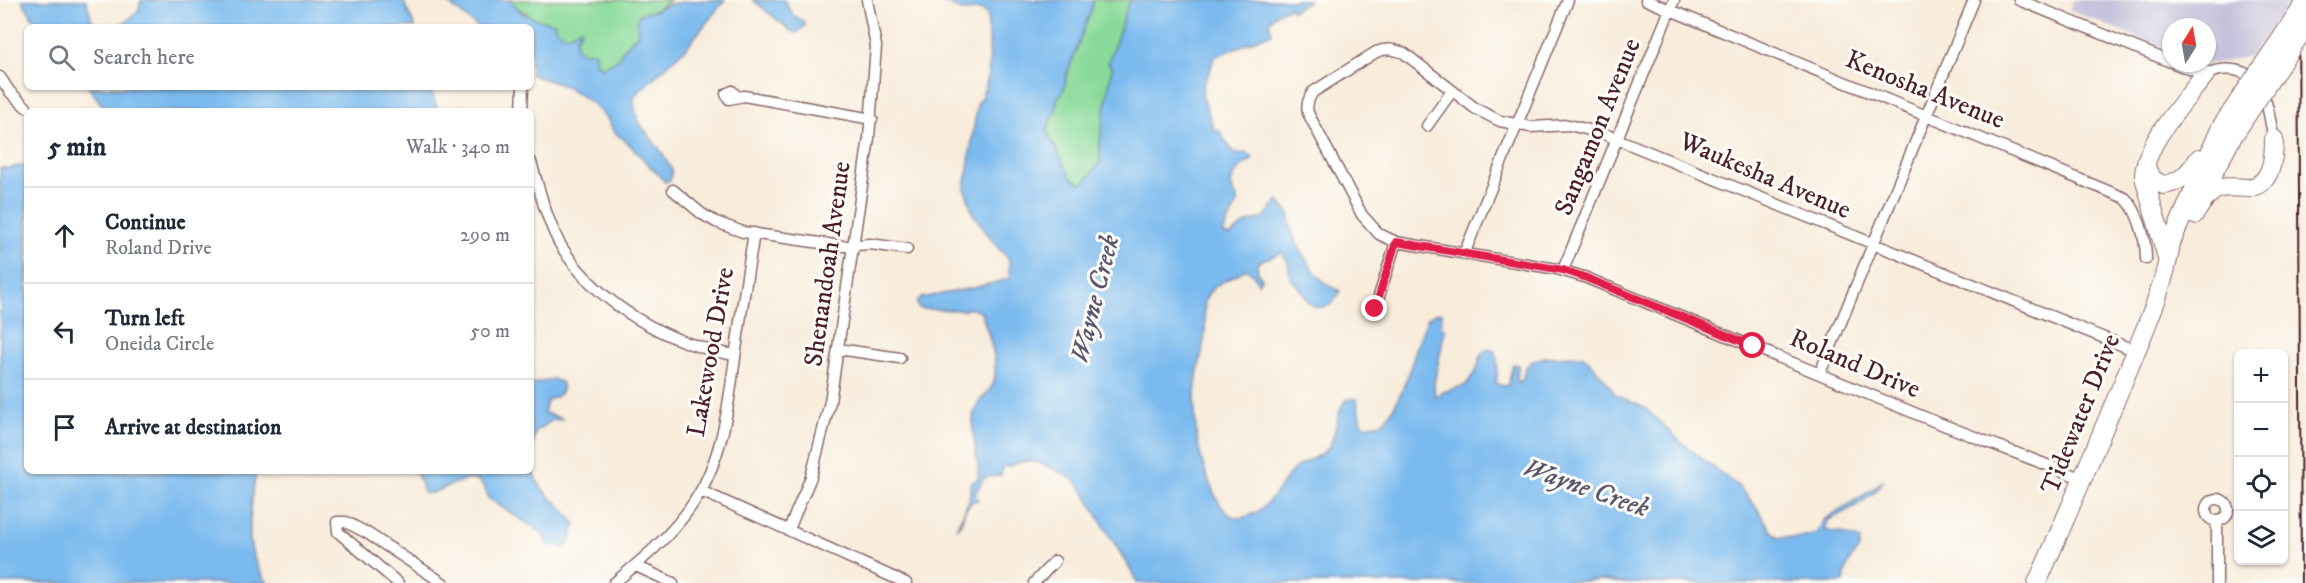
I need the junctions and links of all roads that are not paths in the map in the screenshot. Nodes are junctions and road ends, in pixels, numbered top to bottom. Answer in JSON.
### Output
{"nodes":[{"id":1,"x":867,"y":0,"type":"edge"},
{"id":2,"x":1568,"y":0,"type":"edge"},
{"id":3,"x":1646,"y":0,"type":"edge"},
{"id":4,"x":1974,"y":0,"type":"edge"},
{"id":5,"x":2019,"y":0,"type":"edge"},
{"id":6,"x":2306,"y":2,"type":"edge"},
{"id":7,"x":1672,"y":5,"type":"edge"},
{"id":8,"x":2306,"y":26,"type":"edge"},
{"id":9,"x":2162,"y":58,"type":"edge"},
{"id":10,"x":2198,"y":72,"type":"edge"},
{"id":11,"x":2205,"y":75,"type":"junction"},
{"id":12,"x":0,"y":76,"type":"edge"},
{"id":13,"x":523,"y":90,"type":"edge"},
{"id":14,"x":1452,"y":91,"type":"junction"},
{"id":15,"x":1309,"y":97,"type":"joint"},
{"id":16,"x":738,"y":98,"type":"dead end"},
{"id":17,"x":26,"y":106,"type":"dead end"},
{"id":18,"x":522,"y":108,"type":"edge"},
{"id":19,"x":1927,"y":116,"type":"junction"},
{"id":20,"x":872,"y":119,"type":"junction"},
{"id":21,"x":1517,"y":125,"type":"junction"},
{"id":22,"x":1427,"y":126,"type":"dead end"},
{"id":23,"x":2227,"y":132,"type":"junction"},
{"id":24,"x":1617,"y":139,"type":"junction"},
{"id":25,"x":2274,"y":139,"type":"joint"},
{"id":26,"x":2146,"y":163,"type":"junction"},
{"id":27,"x":534,"y":171,"type":"edge"},
{"id":28,"x":2247,"y":188,"type":"junction"},
{"id":29,"x":673,"y":190,"type":"dead end"},
{"id":30,"x":2194,"y":215,"type":"junction"},
{"id":31,"x":754,"y":233,"type":"junction"},
{"id":32,"x":1396,"y":242,"type":"junction"},
{"id":33,"x":1874,"y":245,"type":"junction"},
{"id":34,"x":853,"y":246,"type":"junction"},
{"id":35,"x":908,"y":249,"type":"dead end"},
{"id":36,"x":1464,"y":254,"type":"junction"},
{"id":37,"x":2146,"y":259,"type":"dead end"},
{"id":38,"x":2168,"y":263,"type":"junction"},
{"id":39,"x":1563,"y":270,"type":"junction"},
{"id":40,"x":1375,"y":309,"type":"dead end"},
{"id":41,"x":838,"y":349,"type":"junction"},
{"id":42,"x":2136,"y":351,"type":"junction"},
{"id":43,"x":735,"y":355,"type":"junction"},
{"id":44,"x":900,"y":358,"type":"dead end"},
{"id":45,"x":1820,"y":373,"type":"junction"},
{"id":46,"x":2083,"y":479,"type":"junction"},
{"id":47,"x":701,"y":491,"type":"junction"},
{"id":48,"x":2217,"y":521,"type":"dead end"},
{"id":49,"x":789,"y":529,"type":"junction"},
{"id":50,"x":1055,"y":561,"type":"dead end"},
{"id":51,"x":636,"y":566,"type":"junction"},
{"id":52,"x":398,"y":583,"type":"edge"},
{"id":53,"x":443,"y":583,"type":"edge"},
{"id":54,"x":614,"y":583,"type":"edge"},
{"id":55,"x":673,"y":583,"type":"edge"},
{"id":56,"x":906,"y":583,"type":"edge"},
{"id":57,"x":1034,"y":583,"type":"edge"},
{"id":58,"x":2037,"y":583,"type":"edge"},
{"id":59,"x":2217,"y":583,"type":"edge"}],
"edges":[{"from":1,"to":20,"type":"street","name":"Shenandoah Avenue"},
{"from":2,"to":21,"type":"street"},
{"from":3,"to":7,"type":"street","name":"Kenosha Avenue"},
{"from":4,"to":19,"type":"street"},
{"from":5,"to":9,"type":"street"},
{"from":6,"to":23,"type":"highway","name":"Tidewater Drive","bridge":true},
{"from":7,"to":19,"type":"street","name":"Kenosha Avenue"},
{"from":7,"to":24,"type":"street","name":"Sangamon Avenue"},
{"from":8,"to":23,"type":"highway","name":"Tidewater Drive","bridge":true},
{"from":10,"to":11,"type":"street"},
{"from":11,"to":25,"type":"street"},
{"from":11,"to":26,"type":"highway"},
{"from":12,"to":17,"type":"street"},
{"from":13,"to":18,"type":"street"},
{"from":14,"to":15,"type":"street","name":"Waukesha Avenue"},
{"from":14,"to":21,"type":"street","name":"Waukesha Avenue"},
{"from":14,"to":22,"type":"street"},
{"from":15,"to":32,"type":"street","name":"Roland Drive"},
{"from":16,"to":20,"type":"street"},
{"from":19,"to":33,"type":"street"},
{"from":19,"to":37,"type":"street","name":"Kenosha Avenue"},
{"from":20,"to":34,"type":"street","name":"Shenandoah Avenue"},
{"from":21,"to":24,"type":"street","name":"Waukesha Avenue"},
{"from":21,"to":36,"type":"street"},
{"from":23,"to":26,"type":"highway"},
{"from":23,"to":28,"type":"highway"},
{"from":23,"to":30,"type":"highway","name":"Tidewater Drive"},
{"from":23,"to":38,"type":"highway","name":"Tidewater Drive"},
{"from":24,"to":33,"type":"street","name":"Waukesha Avenue"},
{"from":24,"to":39,"type":"street","name":"Sangamon Avenue"},
{"from":25,"to":28,"type":"highway"},
{"from":26,"to":38,"type":"highway"},
{"from":27,"to":43,"type":"street"},
{"from":28,"to":30,"type":"highway"},
{"from":29,"to":31,"type":"street"},
{"from":30,"to":38,"type":"highway","name":"Tidewater Drive"},
{"from":31,"to":34,"type":"street"},
{"from":31,"to":43,"type":"street","name":"Lakewood Drive"},
{"from":32,"to":36,"type":"street","name":"Roland Drive"},
{"from":32,"to":40,"type":"street"},
{"from":33,"to":42,"type":"street","name":"Waukesha Avenue"},
{"from":33,"to":45,"type":"street"},
{"from":34,"to":35,"type":"street"},
{"from":34,"to":41,"type":"street","name":"Shenandoah Avenue"},
{"from":36,"to":39,"type":"street","name":"Roland Drive"},
{"from":38,"to":42,"type":"highway","name":"Tidewater Drive"},
{"from":39,"to":45,"type":"street","name":"Roland Drive"},
{"from":41,"to":44,"type":"street"},
{"from":41,"to":49,"type":"street","name":"Shenandoah Avenue"},
{"from":42,"to":46,"type":"highway","name":"Tidewater Drive"},
{"from":43,"to":47,"type":"street","name":"Lakewood Drive"},
{"from":45,"to":46,"type":"street","name":"Roland Drive"},
{"from":46,"to":58,"type":"highway","name":"Tidewater Drive"},
{"from":47,"to":49,"type":"street"},
{"from":47,"to":51,"type":"street","name":"Lakewood Drive"},
{"from":48,"to":59,"type":"street"},
{"from":49,"to":56,"type":"street"},
{"from":50,"to":57,"type":"street"},
{"from":51,"to":54,"type":"street","name":"Lakewood Drive"},
{"from":51,"to":55,"type":"street"},
{"from":52,"to":53,"type":"street"}]}
